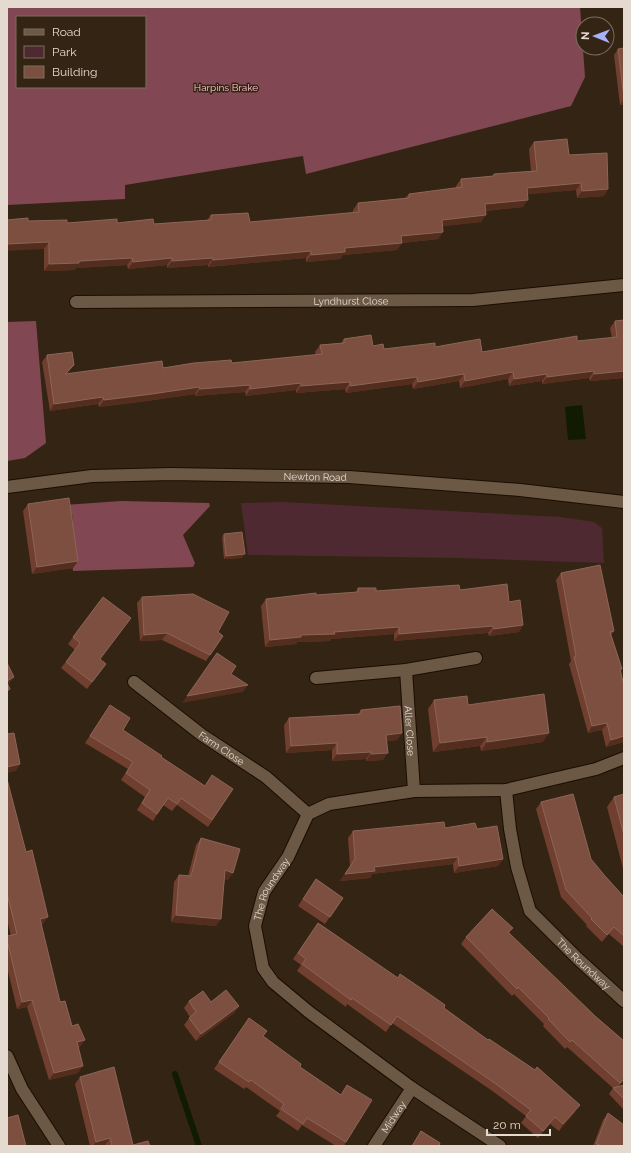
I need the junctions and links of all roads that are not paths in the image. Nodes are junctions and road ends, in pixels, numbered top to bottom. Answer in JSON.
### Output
{"nodes":[{"id":1,"x":624,"y":285,"type":"edge"},
{"id":2,"x":76,"y":302,"type":"dead end"},
{"id":3,"x":7,"y":487,"type":"edge"},
{"id":4,"x":624,"y":502,"type":"edge"},
{"id":5,"x":476,"y":658,"type":"dead end"},
{"id":6,"x":406,"y":670,"type":"junction"},
{"id":7,"x":316,"y":678,"type":"dead end"},
{"id":8,"x":134,"y":682,"type":"dead end"},
{"id":9,"x":624,"y":758,"type":"edge"},
{"id":10,"x":506,"y":790,"type":"junction"},
{"id":11,"x":414,"y":791,"type":"junction"},
{"id":12,"x":308,"y":814,"type":"junction"},
{"id":13,"x":624,"y":1000,"type":"edge"},
{"id":14,"x":7,"y":1056,"type":"edge"},
{"id":15,"x":412,"y":1088,"type":"junction"},
{"id":16,"x":59,"y":1146,"type":"edge"},
{"id":17,"x":374,"y":1146,"type":"edge"},
{"id":18,"x":500,"y":1146,"type":"edge"}],
"edges":[{"from":1,"to":2,"type":"street","name":"Lyndhurst Close"},
{"from":3,"to":4,"type":"street","name":"Newton Road"},
{"from":5,"to":6,"type":"street"},
{"from":6,"to":7,"type":"street"},
{"from":6,"to":11,"type":"street","name":"Aller Close"},
{"from":8,"to":12,"type":"street","name":"Farm Close"},
{"from":9,"to":10,"type":"street"},
{"from":10,"to":11,"type":"street"},
{"from":10,"to":13,"type":"street","name":"The Roundway"},
{"from":11,"to":12,"type":"street"},
{"from":12,"to":15,"type":"street","name":"The Roundway"},
{"from":14,"to":16,"type":"street"},
{"from":15,"to":17,"type":"street","name":"Midway"},
{"from":15,"to":18,"type":"street","name":"The Roundway"}]}
